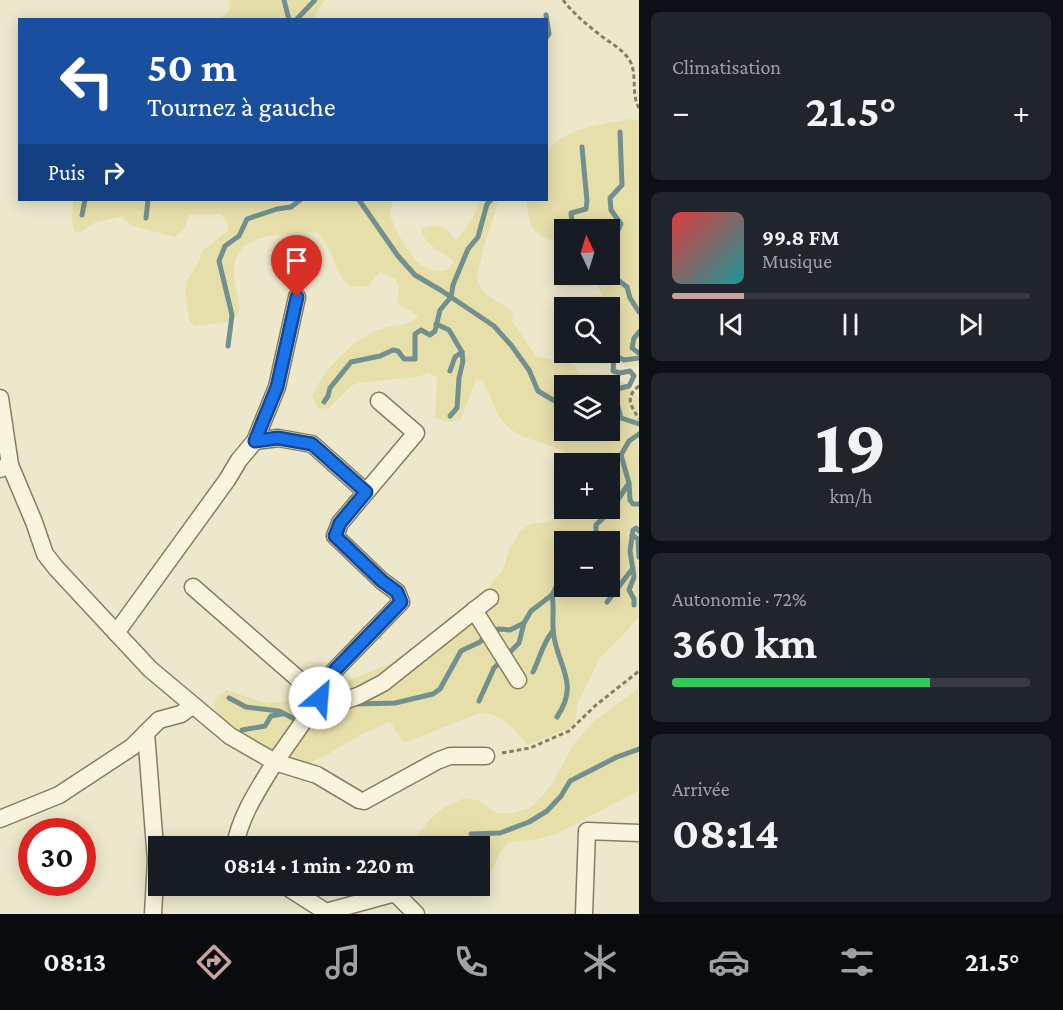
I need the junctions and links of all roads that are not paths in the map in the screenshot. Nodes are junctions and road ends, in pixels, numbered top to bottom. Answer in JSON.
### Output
{"nodes":[{"id":1,"x":297,"y":297,"type":"dead end"},
{"id":2,"x":0,"y":399,"type":"edge"},
{"id":3,"x":379,"y":401,"type":"dead end"},
{"id":4,"x":255,"y":441,"type":"junction"},
{"id":5,"x":5,"y":467,"type":"edge"},
{"id":6,"x":366,"y":492,"type":"junction"},
{"id":7,"x":193,"y":587,"type":"dead end"},
{"id":8,"x":490,"y":598,"type":"dead end"},
{"id":9,"x":474,"y":610,"type":"junction"},
{"id":10,"x":116,"y":633,"type":"junction"},
{"id":11,"x":518,"y":680,"type":"dead end"},
{"id":12,"x":320,"y":698,"type":"junction"},
{"id":13,"x":192,"y":706,"type":"junction"},
{"id":14,"x":305,"y":717,"type":"junction"},
{"id":15,"x":146,"y":733,"type":"junction"},
{"id":16,"x":486,"y":756,"type":"road end"},
{"id":17,"x":274,"y":762,"type":"junction"},
{"id":18,"x":0,"y":819,"type":"edge"},
{"id":19,"x":639,"y":833,"type":"edge"},
{"id":20,"x":238,"y":836,"type":"edge"},
{"id":21,"x":301,"y":896,"type":"edge"},
{"id":22,"x":384,"y":896,"type":"edge"},
{"id":23,"x":398,"y":896,"type":"edge"},
{"id":24,"x":153,"y":914,"type":"edge"},
{"id":25,"x":416,"y":914,"type":"edge"},
{"id":26,"x":584,"y":914,"type":"edge"}],
"edges":[{"from":1,"to":4,"type":"street"},
{"from":2,"to":5,"type":"street"},
{"from":3,"to":6,"type":"street"},
{"from":4,"to":6,"type":"street"},
{"from":4,"to":10,"type":"street"},
{"from":5,"to":10,"type":"street"},
{"from":6,"to":12,"type":"street"},
{"from":7,"to":12,"type":"street"},
{"from":8,"to":9,"type":"street"},
{"from":9,"to":11,"type":"street"},
{"from":9,"to":14,"type":"street"},
{"from":10,"to":13,"type":"street"},
{"from":12,"to":14,"type":"street"},
{"from":13,"to":15,"type":"street"},
{"from":13,"to":17,"type":"street"},
{"from":14,"to":17,"type":"street"},
{"from":15,"to":18,"type":"street"},
{"from":15,"to":24,"type":"street"},
{"from":16,"to":17,"type":"street"},
{"from":17,"to":20,"type":"street"},
{"from":19,"to":26,"type":"street"},
{"from":21,"to":22,"type":"street"},
{"from":23,"to":25,"type":"street"}]}
